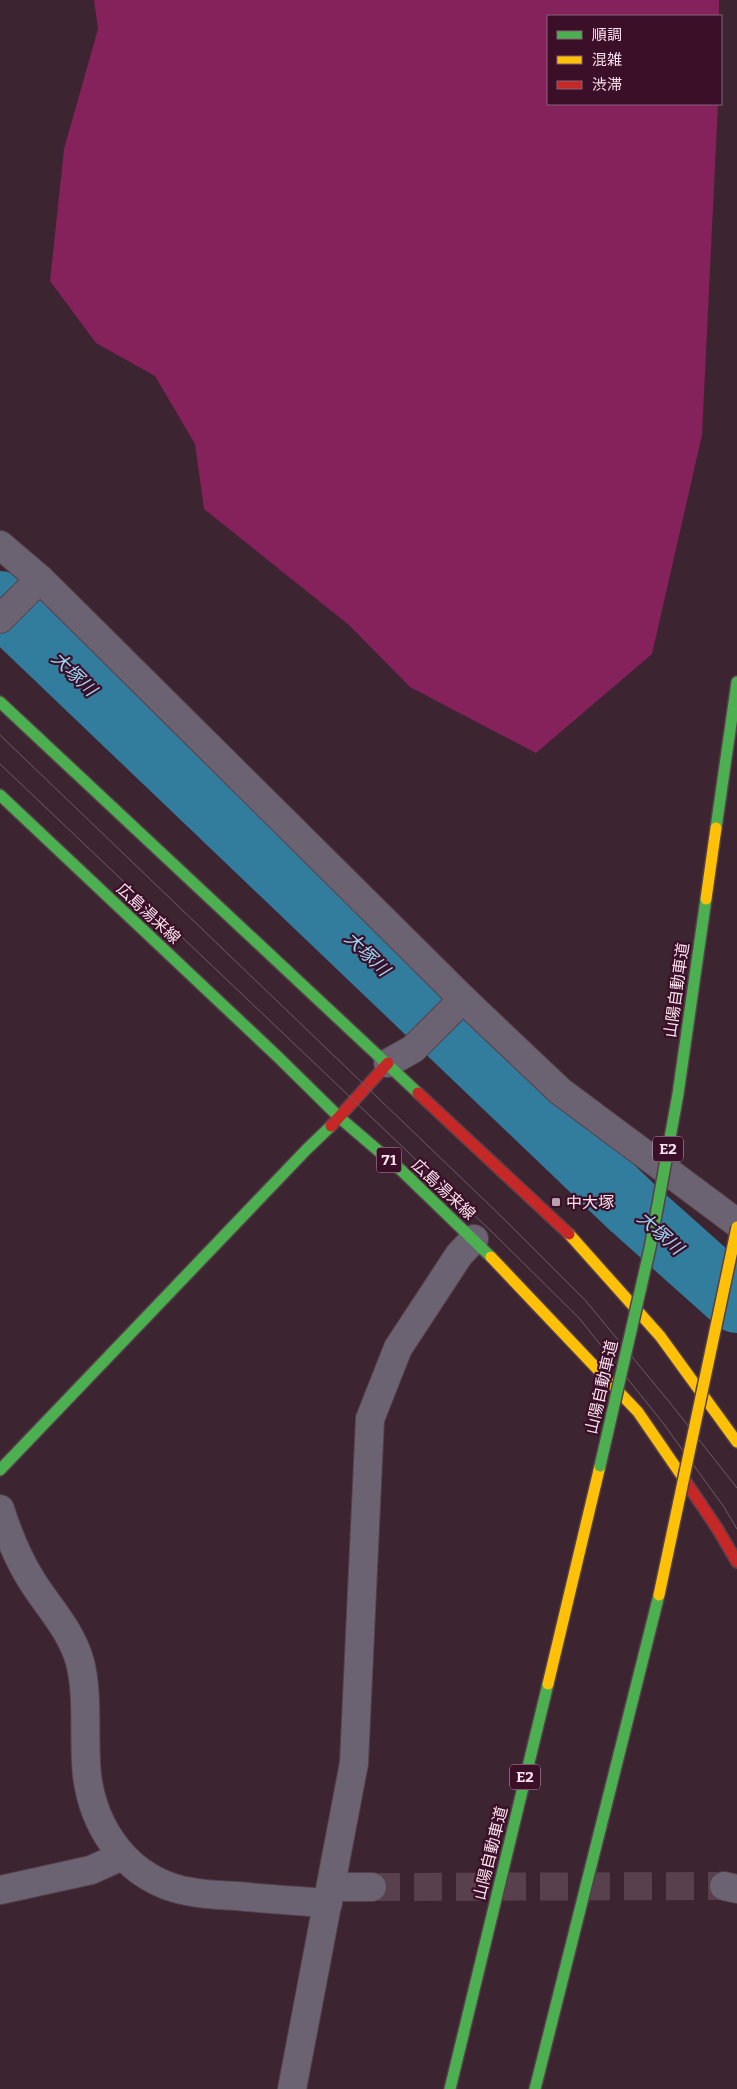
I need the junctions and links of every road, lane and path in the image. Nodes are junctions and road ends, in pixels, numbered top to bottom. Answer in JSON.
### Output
{"nodes":[{"id":1,"x":0,"y":544,"type":"edge"},
{"id":2,"x":32,"y":586,"type":"junction"},
{"id":3,"x":0,"y":618,"type":"edge"},
{"id":4,"x":737,"y":682,"type":"edge"},
{"id":5,"x":0,"y":702,"type":"edge"},
{"id":6,"x":0,"y":795,"type":"edge"},
{"id":7,"x":456,"y":1006,"type":"junction"},
{"id":8,"x":388,"y":1063,"type":"junction"},
{"id":9,"x":340,"y":1118,"type":"junction"},
{"id":10,"x":737,"y":1223,"type":"edge"},
{"id":11,"x":737,"y":1227,"type":"edge"},
{"id":12,"x":474,"y":1240,"type":"junction"},
{"id":13,"x":737,"y":1442,"type":"edge"},
{"id":14,"x":0,"y":1470,"type":"edge"},
{"id":15,"x":0,"y":1508,"type":"edge"},
{"id":16,"x":737,"y":1562,"type":"edge"},
{"id":17,"x":122,"y":1856,"type":"junction"},
{"id":18,"x":372,"y":1887,"type":"tunnel mouth"},
{"id":19,"x":0,"y":1890,"type":"edge"},
{"id":20,"x":329,"y":1895,"type":"junction"},
{"id":21,"x":292,"y":2089,"type":"edge"},
{"id":22,"x":450,"y":2089,"type":"edge"},
{"id":23,"x":535,"y":2089,"type":"edge"}],
"edges":[{"from":1,"to":2,"type":"street"},
{"from":2,"to":3,"type":"street"},
{"from":2,"to":7,"type":"street"},
{"from":4,"to":22,"type":"main road","name":"山陽自動車道","number":"E2","bridge":true},
{"from":5,"to":8,"type":"main road"},
{"from":6,"to":9,"type":"main road","name":"広島湯来線","number":"71"},
{"from":7,"to":8,"type":"street"},
{"from":7,"to":10,"type":"street"},
{"from":8,"to":9,"type":"main road"},
{"from":8,"to":13,"type":"main road"},
{"from":9,"to":12,"type":"main road","name":"広島湯来線","number":"71"},
{"from":9,"to":14,"type":"main road"},
{"from":11,"to":23,"type":"main road","bridge":true},
{"from":12,"to":16,"type":"main road","name":"広島湯来線","number":"71"},
{"from":12,"to":20,"type":"street"},
{"from":15,"to":17,"type":"street"},
{"from":17,"to":19,"type":"street"},
{"from":17,"to":20,"type":"street"},
{"from":18,"to":20,"type":"street"},
{"from":20,"to":21,"type":"street"}]}
